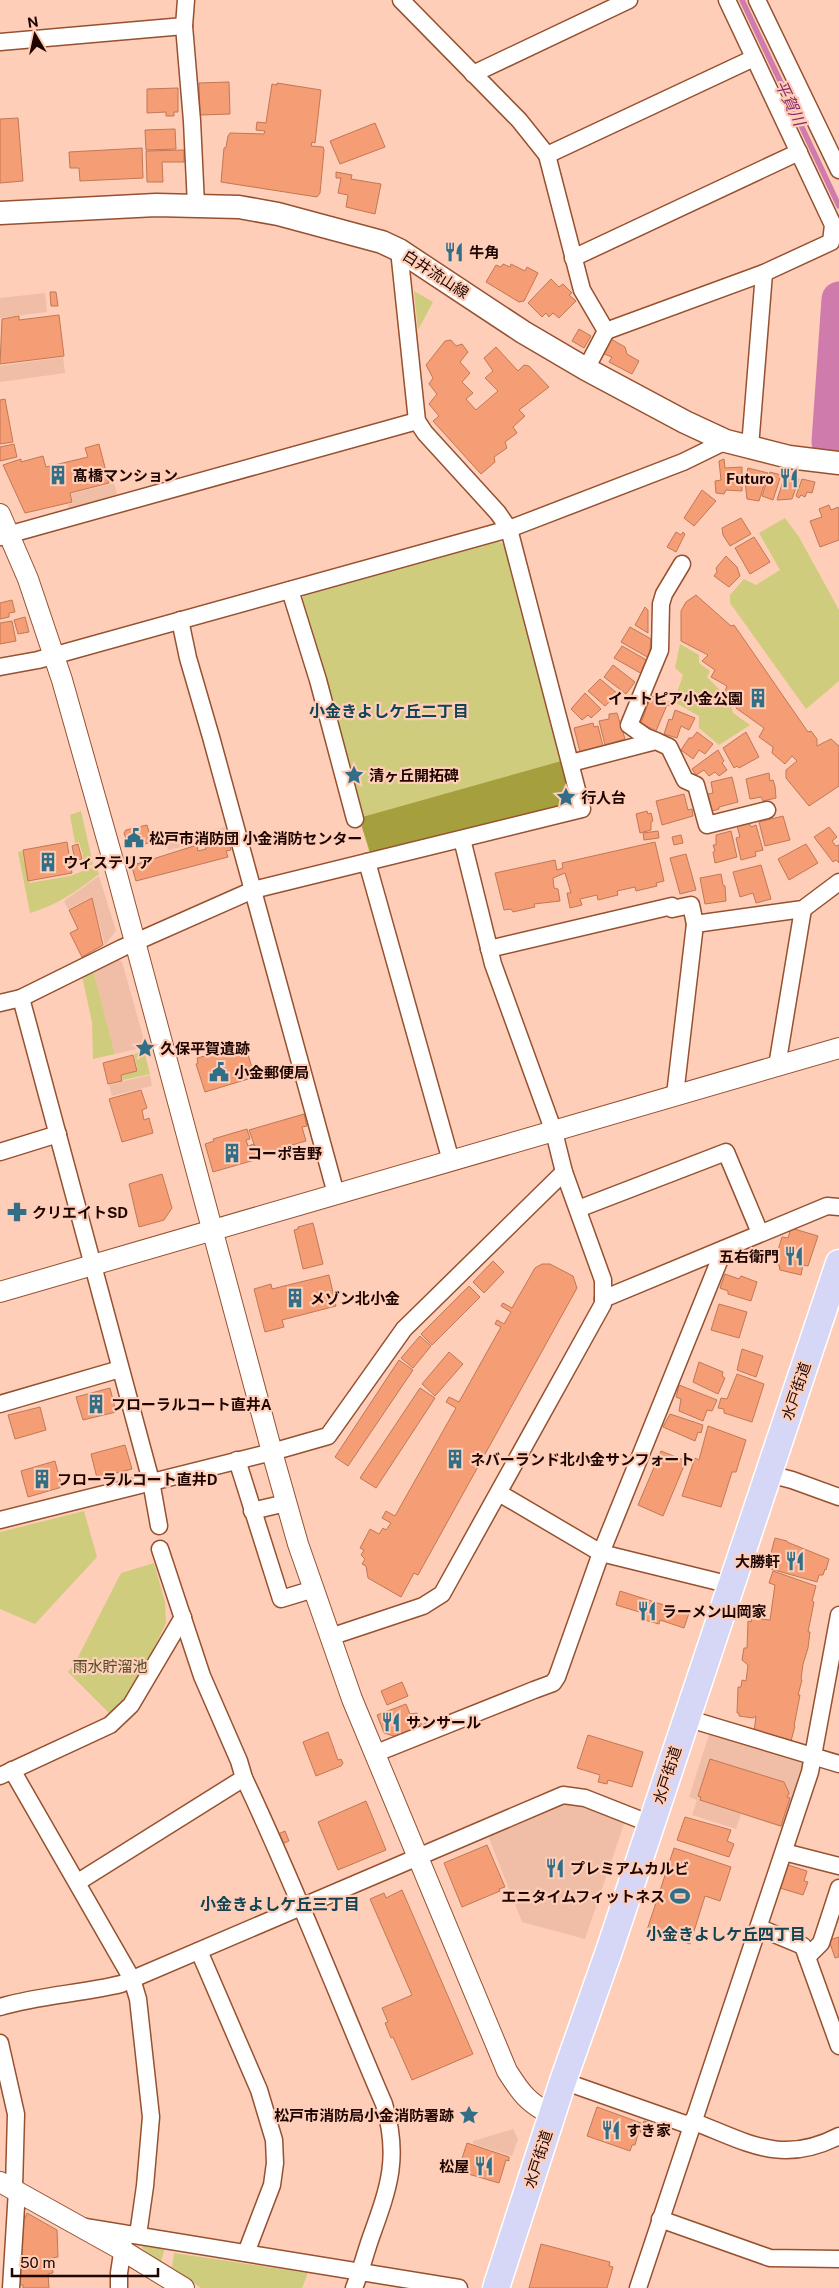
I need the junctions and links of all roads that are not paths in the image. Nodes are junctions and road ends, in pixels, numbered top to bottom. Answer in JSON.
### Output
{"nodes":[{"id":1,"x":186,"y":0,"type":"edge"},
{"id":2,"x":401,"y":0,"type":"edge"},
{"id":3,"x":629,"y":0,"type":"edge"},
{"id":4,"x":727,"y":0,"type":"edge"},
{"id":5,"x":757,"y":0,"type":"edge"},
{"id":6,"x":184,"y":26,"type":"junction"},
{"id":7,"x":0,"y":42,"type":"edge"},
{"id":8,"x":754,"y":58,"type":"junction"},
{"id":9,"x":473,"y":74,"type":"junction"},
{"id":10,"x":800,"y":152,"type":"junction"},
{"id":11,"x":547,"y":155,"type":"junction"},
{"id":12,"x":839,"y":170,"type":"edge"},
{"id":13,"x":196,"y":205,"type":"junction"},
{"id":14,"x":0,"y":213,"type":"edge"},
{"id":15,"x":399,"y":250,"type":"junction"},
{"id":16,"x":573,"y":258,"type":"junction"},
{"id":17,"x":764,"y":273,"type":"junction"},
{"id":18,"x":606,"y":331,"type":"junction"},
{"id":19,"x":586,"y":369,"type":"junction"},
{"id":20,"x":417,"y":421,"type":"junction"},
{"id":21,"x":726,"y":441,"type":"junction"},
{"id":22,"x":750,"y":447,"type":"junction"},
{"id":23,"x":838,"y":464,"type":"edge"},
{"id":24,"x":0,"y":514,"type":"edge"},
{"id":25,"x":509,"y":529,"type":"junction"},
{"id":26,"x":5,"y":535,"type":"edge"},
{"id":27,"x":682,"y":564,"type":"dead end"},
{"id":28,"x":290,"y":590,"type":"junction"},
{"id":29,"x":180,"y":620,"type":"junction"},
{"id":30,"x":55,"y":654,"type":"junction"},
{"id":31,"x":0,"y":667,"type":"edge"},
{"id":32,"x":656,"y":741,"type":"junction"},
{"id":33,"x":570,"y":763,"type":"junction"},
{"id":34,"x":767,"y":810,"type":"dead end"},
{"id":35,"x":355,"y":819,"type":"dead end"},
{"id":36,"x":462,"y":839,"type":"junction"},
{"id":37,"x":367,"y":862,"type":"junction"},
{"id":38,"x":839,"y":882,"type":"edge"},
{"id":39,"x":253,"y":890,"type":"junction"},
{"id":40,"x":803,"y":909,"type":"junction"},
{"id":41,"x":695,"y":924,"type":"junction"},
{"id":42,"x":134,"y":942,"type":"junction"},
{"id":43,"x":490,"y":949,"type":"junction"},
{"id":44,"x":21,"y":998,"type":"junction"},
{"id":45,"x":0,"y":1003,"type":"edge"},
{"id":46,"x":839,"y":1048,"type":"edge"},
{"id":47,"x":776,"y":1066,"type":"junction"},
{"id":48,"x":675,"y":1095,"type":"junction"},
{"id":49,"x":554,"y":1132,"type":"junction"},
{"id":50,"x":58,"y":1134,"type":"junction"},
{"id":51,"x":0,"y":1152,"type":"edge"},
{"id":52,"x":450,"y":1161,"type":"junction"},
{"id":53,"x":564,"y":1172,"type":"junction"},
{"id":54,"x":336,"y":1194,"type":"junction"},
{"id":55,"x":839,"y":1207,"type":"edge"},
{"id":56,"x":578,"y":1209,"type":"junction"},
{"id":57,"x":213,"y":1229,"type":"junction"},
{"id":58,"x":760,"y":1233,"type":"junction"},
{"id":59,"x":724,"y":1249,"type":"junction"},
{"id":60,"x":839,"y":1263,"type":"edge"},
{"id":61,"x":93,"y":1266,"type":"junction"},
{"id":62,"x":0,"y":1292,"type":"edge"},
{"id":63,"x":603,"y":1299,"type":"junction"},
{"id":64,"x":120,"y":1369,"type":"junction"},
{"id":65,"x":0,"y":1404,"type":"edge"},
{"id":66,"x":272,"y":1452,"type":"junction"},
{"id":67,"x":237,"y":1460,"type":"junction"},
{"id":68,"x":768,"y":1474,"type":"junction"},
{"id":69,"x":151,"y":1481,"type":"junction"},
{"id":70,"x":499,"y":1493,"type":"junction"},
{"id":71,"x":839,"y":1497,"type":"edge"},
{"id":72,"x":286,"y":1503,"type":"junction"},
{"id":73,"x":252,"y":1511,"type":"junction"},
{"id":74,"x":0,"y":1520,"type":"edge"},
{"id":75,"x":159,"y":1526,"type":"dead end"},
{"id":76,"x":160,"y":1549,"type":"dead end"},
{"id":77,"x":601,"y":1553,"type":"junction"},
{"id":78,"x":731,"y":1585,"type":"junction"},
{"id":79,"x":314,"y":1589,"type":"junction"},
{"id":80,"x":839,"y":1615,"type":"edge"},
{"id":81,"x":182,"y":1617,"type":"junction"},
{"id":82,"x":330,"y":1637,"type":"junction"},
{"id":83,"x":686,"y":1718,"type":"junction"},
{"id":84,"x":374,"y":1754,"type":"junction"},
{"id":85,"x":814,"y":1757,"type":"junction"},
{"id":86,"x":839,"y":1764,"type":"edge"},
{"id":87,"x":6,"y":1773,"type":"edge"},
{"id":88,"x":244,"y":1778,"type":"junction"},
{"id":89,"x":651,"y":1824,"type":"junction"},
{"id":90,"x":784,"y":1852,"type":"junction"},
{"id":91,"x":419,"y":1857,"type":"junction"},
{"id":92,"x":839,"y":1866,"type":"edge"},
{"id":93,"x":78,"y":1882,"type":"junction"},
{"id":94,"x":839,"y":1888,"type":"edge"},
{"id":95,"x":302,"y":1905,"type":"junction"},
{"id":96,"x":760,"y":1928,"type":"junction"},
{"id":97,"x":199,"y":1951,"type":"junction"},
{"id":98,"x":807,"y":1956,"type":"junction"},
{"id":99,"x":132,"y":1979,"type":"junction"},
{"id":100,"x":0,"y":2007,"type":"edge"},
{"id":101,"x":0,"y":2043,"type":"edge"},
{"id":102,"x":839,"y":2046,"type":"edge"},
{"id":103,"x":563,"y":2081,"type":"junction"},
{"id":104,"x":552,"y":2115,"type":"junction"},
{"id":105,"x":691,"y":2123,"type":"junction"},
{"id":106,"x":839,"y":2136,"type":"edge"},
{"id":107,"x":10,"y":2187,"type":"edge"},
{"id":108,"x":660,"y":2219,"type":"junction"},
{"id":109,"x":129,"y":2239,"type":"junction"},
{"id":110,"x":246,"y":2253,"type":"junction"},
{"id":111,"x":839,"y":2259,"type":"edge"},
{"id":112,"x":361,"y":2272,"type":"junction"},
{"id":113,"x":11,"y":2288,"type":"edge"},
{"id":114,"x":119,"y":2288,"type":"edge"},
{"id":115,"x":184,"y":2288,"type":"edge"},
{"id":116,"x":354,"y":2288,"type":"edge"},
{"id":117,"x":459,"y":2288,"type":"edge"},
{"id":118,"x":496,"y":2288,"type":"edge"},
{"id":119,"x":638,"y":2288,"type":"edge"}],
"edges":[{"from":1,"to":6,"type":"street"},
{"from":2,"to":9,"type":"street"},
{"from":3,"to":9,"type":"street"},
{"from":4,"to":8,"type":"street"},
{"from":5,"to":12,"type":"street"},
{"from":6,"to":7,"type":"street"},
{"from":6,"to":13,"type":"street"},
{"from":8,"to":10,"type":"street"},
{"from":8,"to":11,"type":"street"},
{"from":9,"to":11,"type":"street"},
{"from":10,"to":16,"type":"street"},
{"from":10,"to":17,"type":"street"},
{"from":11,"to":16,"type":"street"},
{"from":13,"to":14,"type":"main road","name":"白井流山線"},
{"from":13,"to":15,"type":"main road","name":"白井流山線"},
{"from":15,"to":19,"type":"main road","name":"白井流山線"},
{"from":15,"to":20,"type":"street"},
{"from":16,"to":18,"type":"street"},
{"from":17,"to":18,"type":"street"},
{"from":17,"to":22,"type":"street"},
{"from":18,"to":19,"type":"street"},
{"from":19,"to":21,"type":"main road","name":"白井流山線"},
{"from":20,"to":25,"type":"street"},
{"from":20,"to":26,"type":"street"},
{"from":21,"to":22,"type":"main road","name":"白井流山線"},
{"from":21,"to":25,"type":"street"},
{"from":22,"to":23,"type":"main road","name":"白井流山線"},
{"from":24,"to":26,"type":"street"},
{"from":25,"to":28,"type":"street"},
{"from":25,"to":33,"type":"street"},
{"from":26,"to":30,"type":"street"},
{"from":27,"to":32,"type":"street"},
{"from":28,"to":29,"type":"street"},
{"from":28,"to":35,"type":"street"},
{"from":29,"to":30,"type":"street"},
{"from":29,"to":39,"type":"street"},
{"from":30,"to":31,"type":"street"},
{"from":30,"to":42,"type":"street"},
{"from":32,"to":33,"type":"street"},
{"from":32,"to":34,"type":"street"},
{"from":33,"to":36,"type":"street"},
{"from":36,"to":37,"type":"street"},
{"from":36,"to":43,"type":"street"},
{"from":37,"to":39,"type":"street"},
{"from":37,"to":52,"type":"street"},
{"from":38,"to":40,"type":"street"},
{"from":39,"to":42,"type":"street"},
{"from":39,"to":54,"type":"street"},
{"from":40,"to":41,"type":"street"},
{"from":40,"to":47,"type":"street"},
{"from":41,"to":43,"type":"street"},
{"from":41,"to":48,"type":"street"},
{"from":42,"to":44,"type":"street"},
{"from":42,"to":57,"type":"street"},
{"from":43,"to":49,"type":"street"},
{"from":44,"to":45,"type":"street"},
{"from":44,"to":50,"type":"street"},
{"from":46,"to":47,"type":"street"},
{"from":47,"to":48,"type":"street"},
{"from":48,"to":49,"type":"street"},
{"from":49,"to":52,"type":"street"},
{"from":49,"to":53,"type":"street"},
{"from":50,"to":51,"type":"street"},
{"from":50,"to":61,"type":"street"},
{"from":52,"to":54,"type":"street"},
{"from":53,"to":56,"type":"street"},
{"from":53,"to":66,"type":"street"},
{"from":54,"to":57,"type":"street"},
{"from":55,"to":58,"type":"street"},
{"from":56,"to":58,"type":"street"},
{"from":56,"to":63,"type":"street"},
{"from":57,"to":61,"type":"street"},
{"from":57,"to":66,"type":"street"},
{"from":58,"to":59,"type":"street"},
{"from":59,"to":63,"type":"street"},
{"from":59,"to":77,"type":"street"},
{"from":60,"to":68,"type":"highway","name":"水戸街道"},
{"from":61,"to":62,"type":"street"},
{"from":61,"to":64,"type":"street"},
{"from":63,"to":70,"type":"street"},
{"from":64,"to":65,"type":"street"},
{"from":64,"to":69,"type":"street"},
{"from":66,"to":67,"type":"street"},
{"from":66,"to":72,"type":"street"},
{"from":67,"to":69,"type":"street"},
{"from":67,"to":73,"type":"street"},
{"from":68,"to":71,"type":"street"},
{"from":68,"to":78,"type":"highway","name":"水戸街道"},
{"from":69,"to":74,"type":"street"},
{"from":69,"to":75,"type":"street"},
{"from":70,"to":77,"type":"street"},
{"from":70,"to":82,"type":"street"},
{"from":72,"to":73,"type":"street"},
{"from":72,"to":79,"type":"street"},
{"from":73,"to":79,"type":"street"},
{"from":76,"to":81,"type":"street"},
{"from":77,"to":78,"type":"street"},
{"from":77,"to":84,"type":"street"},
{"from":78,"to":83,"type":"highway","name":"水戸街道"},
{"from":79,"to":82,"type":"street"},
{"from":80,"to":85,"type":"street"},
{"from":81,"to":87,"type":"street"},
{"from":81,"to":88,"type":"street"},
{"from":82,"to":84,"type":"street"},
{"from":83,"to":85,"type":"street"},
{"from":83,"to":89,"type":"highway","name":"水戸街道"},
{"from":84,"to":91,"type":"street"},
{"from":85,"to":86,"type":"street"},
{"from":85,"to":90,"type":"street"},
{"from":87,"to":93,"type":"street"},
{"from":88,"to":93,"type":"street"},
{"from":88,"to":95,"type":"street"},
{"from":89,"to":91,"type":"street"},
{"from":89,"to":103,"type":"highway","name":"水戸街道"},
{"from":90,"to":92,"type":"street"},
{"from":90,"to":96,"type":"street"},
{"from":91,"to":95,"type":"street"},
{"from":91,"to":104,"type":"street"},
{"from":93,"to":99,"type":"street"},
{"from":94,"to":98,"type":"street"},
{"from":95,"to":97,"type":"street"},
{"from":95,"to":112,"type":"street"},
{"from":96,"to":98,"type":"street"},
{"from":96,"to":105,"type":"street"},
{"from":97,"to":99,"type":"street"},
{"from":97,"to":110,"type":"street"},
{"from":98,"to":102,"type":"street"},
{"from":99,"to":100,"type":"street"},
{"from":99,"to":109,"type":"street"},
{"from":101,"to":107,"type":"street"},
{"from":103,"to":104,"type":"highway","name":"水戸街道"},
{"from":103,"to":105,"type":"street"},
{"from":104,"to":118,"type":"highway","name":"水戸街道"},
{"from":105,"to":106,"type":"street"},
{"from":105,"to":108,"type":"street"},
{"from":107,"to":109,"type":"street"},
{"from":107,"to":113,"type":"street"},
{"from":108,"to":111,"type":"street"},
{"from":108,"to":119,"type":"street"},
{"from":109,"to":110,"type":"street"},
{"from":109,"to":114,"type":"street"},
{"from":109,"to":115,"type":"street"},
{"from":110,"to":112,"type":"street"},
{"from":112,"to":116,"type":"street"},
{"from":112,"to":117,"type":"street"}]}
